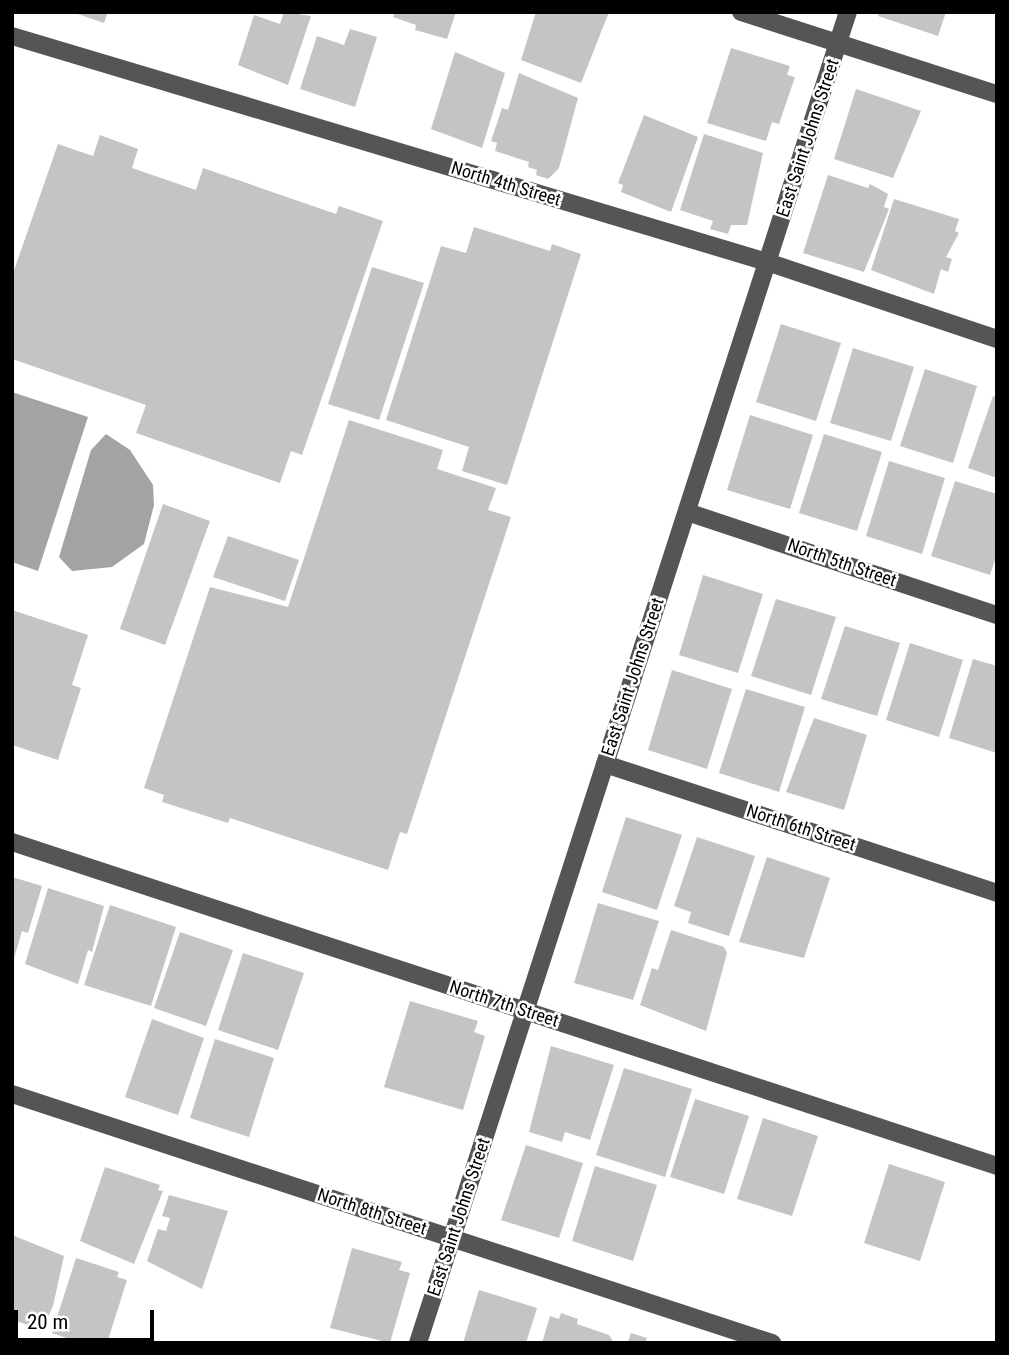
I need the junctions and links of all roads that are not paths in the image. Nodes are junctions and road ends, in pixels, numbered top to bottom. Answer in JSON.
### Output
{"nodes":[{"id":1,"x":741,"y":12,"type":"edge"},
{"id":2,"x":848,"y":12,"type":"edge"},
{"id":3,"x":12,"y":36,"type":"edge"},
{"id":4,"x":838,"y":43,"type":"junction"},
{"id":5,"x":997,"y":94,"type":"edge"},
{"id":6,"x":767,"y":262,"type":"junction"},
{"id":7,"x":997,"y":339,"type":"edge"},
{"id":8,"x":687,"y":512,"type":"junction"},
{"id":9,"x":997,"y":615,"type":"edge"},
{"id":10,"x":605,"y":764,"type":"junction"},
{"id":11,"x":12,"y":842,"type":"edge"},
{"id":12,"x":997,"y":893,"type":"edge"},
{"id":13,"x":526,"y":1011,"type":"junction"},
{"id":14,"x":12,"y":1094,"type":"edge"},
{"id":15,"x":997,"y":1166,"type":"edge"},
{"id":16,"x":452,"y":1238,"type":"junction"},
{"id":17,"x":418,"y":1343,"type":"edge"},
{"id":18,"x":772,"y":1343,"type":"edge"}],
"edges":[{"from":1,"to":4,"type":"lane"},
{"from":2,"to":4,"type":"lane","name":"East Saint Johns Street"},
{"from":3,"to":6,"type":"lane","name":"North 4th Street"},
{"from":4,"to":5,"type":"lane"},
{"from":4,"to":6,"type":"lane","name":"East Saint Johns Street"},
{"from":6,"to":7,"type":"lane","name":"North 4th Street"},
{"from":6,"to":8,"type":"lane","name":"East Saint Johns Street"},
{"from":8,"to":9,"type":"lane","name":"North 5th Street"},
{"from":8,"to":10,"type":"lane","name":"East Saint Johns Street"},
{"from":10,"to":12,"type":"lane","name":"North 6th Street"},
{"from":10,"to":13,"type":"lane","name":"East Saint Johns Street"},
{"from":11,"to":13,"type":"lane","name":"North 7th Street"},
{"from":13,"to":15,"type":"lane","name":"North 7th Street"},
{"from":13,"to":16,"type":"lane","name":"East Saint Johns Street"},
{"from":14,"to":16,"type":"lane","name":"North 8th Street"},
{"from":16,"to":17,"type":"lane","name":"East Saint Johns Street"},
{"from":16,"to":18,"type":"lane","name":"North 8th Street"}]}
